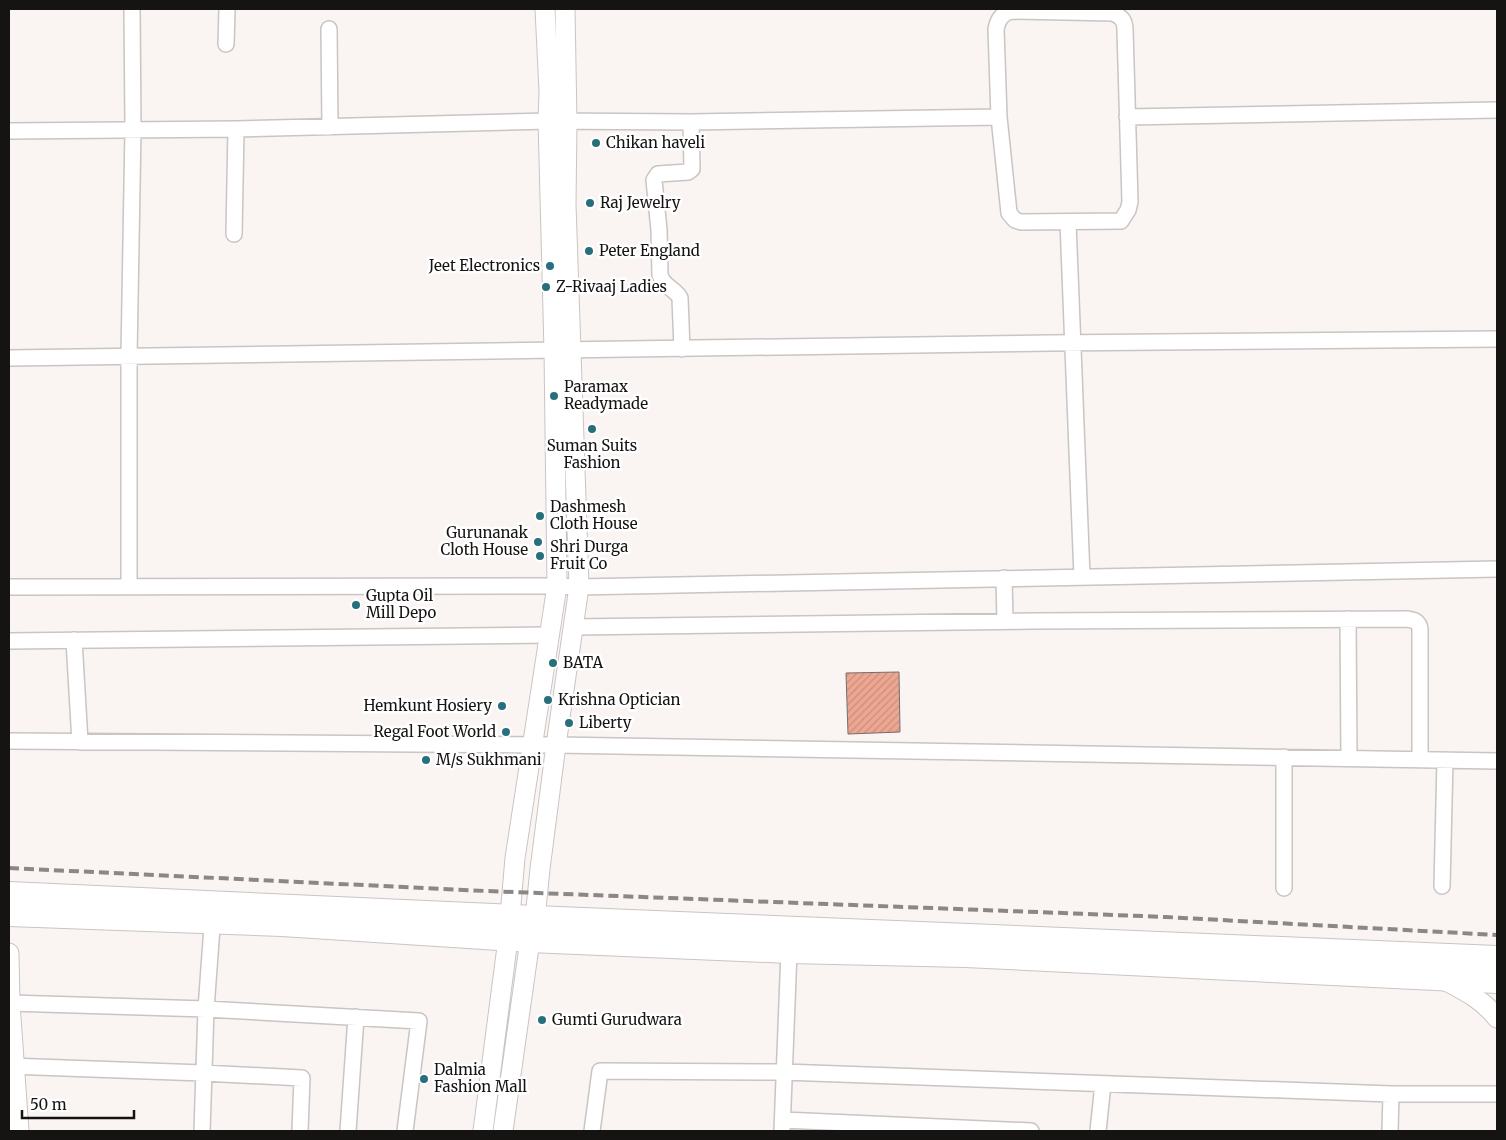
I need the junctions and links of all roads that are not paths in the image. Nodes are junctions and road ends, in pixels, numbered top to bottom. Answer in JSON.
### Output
{"nodes":[{"id":1,"x":132,"y":9,"type":"edge"},
{"id":2,"x":227,"y":9,"type":"edge"},
{"id":3,"x":545,"y":9,"type":"edge"},
{"id":4,"x":565,"y":9,"type":"edge"},
{"id":5,"x":329,"y":29,"type":"dead end"},
{"id":6,"x":226,"y":44,"type":"dead end"},
{"id":7,"x":1497,"y":110,"type":"edge"},
{"id":8,"x":999,"y":117,"type":"junction"},
{"id":9,"x":1127,"y":117,"type":"junction"},
{"id":10,"x":548,"y":121,"type":"junction"},
{"id":11,"x":567,"y":122,"type":"junction"},
{"id":12,"x":691,"y":122,"type":"junction"},
{"id":13,"x":330,"y":127,"type":"junction"},
{"id":14,"x":236,"y":129,"type":"junction"},
{"id":15,"x":133,"y":130,"type":"junction"},
{"id":16,"x":9,"y":131,"type":"edge"},
{"id":17,"x":1068,"y":222,"type":"junction"},
{"id":18,"x":234,"y":234,"type":"dead end"},
{"id":19,"x":1497,"y":339,"type":"edge"},
{"id":20,"x":1073,"y":342,"type":"junction"},
{"id":21,"x":682,"y":349,"type":"junction"},
{"id":22,"x":562,"y":351,"type":"junction"},
{"id":23,"x":129,"y":356,"type":"junction"},
{"id":24,"x":9,"y":358,"type":"edge"},
{"id":25,"x":1497,"y":569,"type":"edge"},
{"id":26,"x":1082,"y":577,"type":"junction"},
{"id":27,"x":1004,"y":578,"type":"junction"},
{"id":28,"x":557,"y":586,"type":"junction"},
{"id":29,"x":9,"y":587,"type":"edge"},
{"id":30,"x":129,"y":587,"type":"junction"},
{"id":31,"x":579,"y":587,"type":"junction"},
{"id":32,"x":1348,"y":619,"type":"junction"},
{"id":33,"x":1005,"y":621,"type":"junction"},
{"id":34,"x":574,"y":627,"type":"junction"},
{"id":35,"x":549,"y":635,"type":"junction"},
{"id":36,"x":74,"y":640,"type":"junction"},
{"id":37,"x":9,"y":641,"type":"edge"},
{"id":38,"x":9,"y":741,"type":"edge"},
{"id":39,"x":80,"y":742,"type":"junction"},
{"id":40,"x":556,"y":745,"type":"junction"},
{"id":41,"x":532,"y":746,"type":"junction"},
{"id":42,"x":1284,"y":758,"type":"junction"},
{"id":43,"x":1348,"y":758,"type":"junction"},
{"id":44,"x":1420,"y":760,"type":"junction"},
{"id":45,"x":1445,"y":760,"type":"junction"},
{"id":46,"x":1497,"y":761,"type":"edge"},
{"id":47,"x":1442,"y":886,"type":"dead end"},
{"id":48,"x":1284,"y":888,"type":"dead end"},
{"id":49,"x":9,"y":894,"type":"edge"},
{"id":50,"x":213,"y":912,"type":"junction"},
{"id":51,"x":9,"y":914,"type":"edge"},
{"id":52,"x":521,"y":928,"type":"junction"},
{"id":53,"x":1006,"y":947,"type":"junction"},
{"id":54,"x":789,"y":950,"type":"junction"},
{"id":55,"x":9,"y":953,"type":"edge"},
{"id":56,"x":1497,"y":958,"type":"edge"},
{"id":57,"x":1441,"y":978,"type":"junction"},
{"id":58,"x":1497,"y":981,"type":"edge"},
{"id":59,"x":10,"y":1003,"type":"edge"},
{"id":60,"x":206,"y":1009,"type":"junction"},
{"id":61,"x":356,"y":1017,"type":"junction"},
{"id":62,"x":1497,"y":1018,"type":"edge"},
{"id":63,"x":12,"y":1066,"type":"edge"},
{"id":64,"x":784,"y":1072,"type":"junction"},
{"id":65,"x":203,"y":1073,"type":"junction"},
{"id":66,"x":1103,"y":1084,"type":"junction"},
{"id":67,"x":1391,"y":1094,"type":"junction"},
{"id":68,"x":1497,"y":1094,"type":"edge"},
{"id":69,"x":782,"y":1125,"type":"edge"},
{"id":70,"x":19,"y":1131,"type":"edge"},
{"id":71,"x":202,"y":1131,"type":"edge"},
{"id":72,"x":300,"y":1131,"type":"edge"},
{"id":73,"x":348,"y":1131,"type":"edge"},
{"id":74,"x":405,"y":1131,"type":"edge"},
{"id":75,"x":482,"y":1131,"type":"edge"},
{"id":76,"x":503,"y":1131,"type":"edge"},
{"id":77,"x":592,"y":1131,"type":"edge"},
{"id":78,"x":1031,"y":1131,"type":"edge"},
{"id":79,"x":1098,"y":1131,"type":"edge"},
{"id":80,"x":1390,"y":1131,"type":"edge"}],
"edges":[{"from":1,"to":15,"type":"street"},
{"from":2,"to":6,"type":"street"},
{"from":3,"to":10,"type":"street"},
{"from":4,"to":11,"type":"street"},
{"from":5,"to":13,"type":"street"},
{"from":7,"to":9,"type":"street"},
{"from":8,"to":9,"type":"street"},
{"from":8,"to":12,"type":"street"},
{"from":8,"to":17,"type":"street"},
{"from":9,"to":17,"type":"street"},
{"from":10,"to":11,"type":"street"},
{"from":10,"to":13,"type":"street"},
{"from":10,"to":22,"type":"street"},
{"from":11,"to":12,"type":"street"},
{"from":11,"to":22,"type":"street"},
{"from":12,"to":21,"type":"street"},
{"from":13,"to":14,"type":"street"},
{"from":14,"to":15,"type":"street"},
{"from":14,"to":18,"type":"street"},
{"from":15,"to":16,"type":"street"},
{"from":15,"to":23,"type":"street"},
{"from":17,"to":20,"type":"street"},
{"from":19,"to":20,"type":"street"},
{"from":20,"to":21,"type":"street"},
{"from":20,"to":26,"type":"street"},
{"from":21,"to":22,"type":"street"},
{"from":22,"to":23,"type":"street"},
{"from":22,"to":28,"type":"street"},
{"from":22,"to":31,"type":"street"},
{"from":23,"to":24,"type":"street"},
{"from":23,"to":30,"type":"street"},
{"from":25,"to":26,"type":"street"},
{"from":26,"to":27,"type":"street"},
{"from":27,"to":31,"type":"street"},
{"from":27,"to":33,"type":"street"},
{"from":28,"to":30,"type":"street"},
{"from":28,"to":31,"type":"street"},
{"from":28,"to":35,"type":"street"},
{"from":29,"to":30,"type":"street"},
{"from":31,"to":34,"type":"street"},
{"from":32,"to":33,"type":"street"},
{"from":32,"to":43,"type":"street"},
{"from":32,"to":44,"type":"street"},
{"from":33,"to":34,"type":"street"},
{"from":34,"to":40,"type":"street"},
{"from":35,"to":36,"type":"street"},
{"from":35,"to":41,"type":"street"},
{"from":36,"to":37,"type":"street"},
{"from":36,"to":39,"type":"street"},
{"from":38,"to":39,"type":"street"},
{"from":39,"to":41,"type":"street"},
{"from":40,"to":41,"type":"street"},
{"from":40,"to":42,"type":"street"},
{"from":40,"to":52,"type":"street"},
{"from":41,"to":52,"type":"street"},
{"from":42,"to":43,"type":"street"},
{"from":42,"to":48,"type":"street"},
{"from":43,"to":44,"type":"street"},
{"from":44,"to":45,"type":"street"},
{"from":45,"to":46,"type":"street"},
{"from":45,"to":47,"type":"street"},
{"from":49,"to":50,"type":"highway"},
{"from":50,"to":51,"type":"highway"},
{"from":50,"to":52,"type":"highway"},
{"from":50,"to":60,"type":"street"},
{"from":52,"to":53,"type":"highway"},
{"from":52,"to":54,"type":"highway"},
{"from":52,"to":75,"type":"street"},
{"from":52,"to":76,"type":"street"},
{"from":53,"to":54,"type":"highway"},
{"from":53,"to":56,"type":"highway"},
{"from":53,"to":57,"type":"highway"},
{"from":54,"to":64,"type":"street"},
{"from":55,"to":59,"type":"street"},
{"from":57,"to":58,"type":"highway"},
{"from":57,"to":62,"type":"street"},
{"from":59,"to":60,"type":"street"},
{"from":59,"to":63,"type":"street"},
{"from":60,"to":61,"type":"street"},
{"from":60,"to":65,"type":"street"},
{"from":61,"to":73,"type":"street"},
{"from":61,"to":74,"type":"street"},
{"from":63,"to":65,"type":"street"},
{"from":63,"to":70,"type":"street"},
{"from":64,"to":66,"type":"street"},
{"from":64,"to":69,"type":"street"},
{"from":64,"to":77,"type":"street"},
{"from":65,"to":71,"type":"street"},
{"from":65,"to":72,"type":"street"},
{"from":66,"to":67,"type":"street"},
{"from":66,"to":79,"type":"street"},
{"from":67,"to":68,"type":"street"},
{"from":67,"to":80,"type":"street"},
{"from":69,"to":78,"type":"street"}]}
